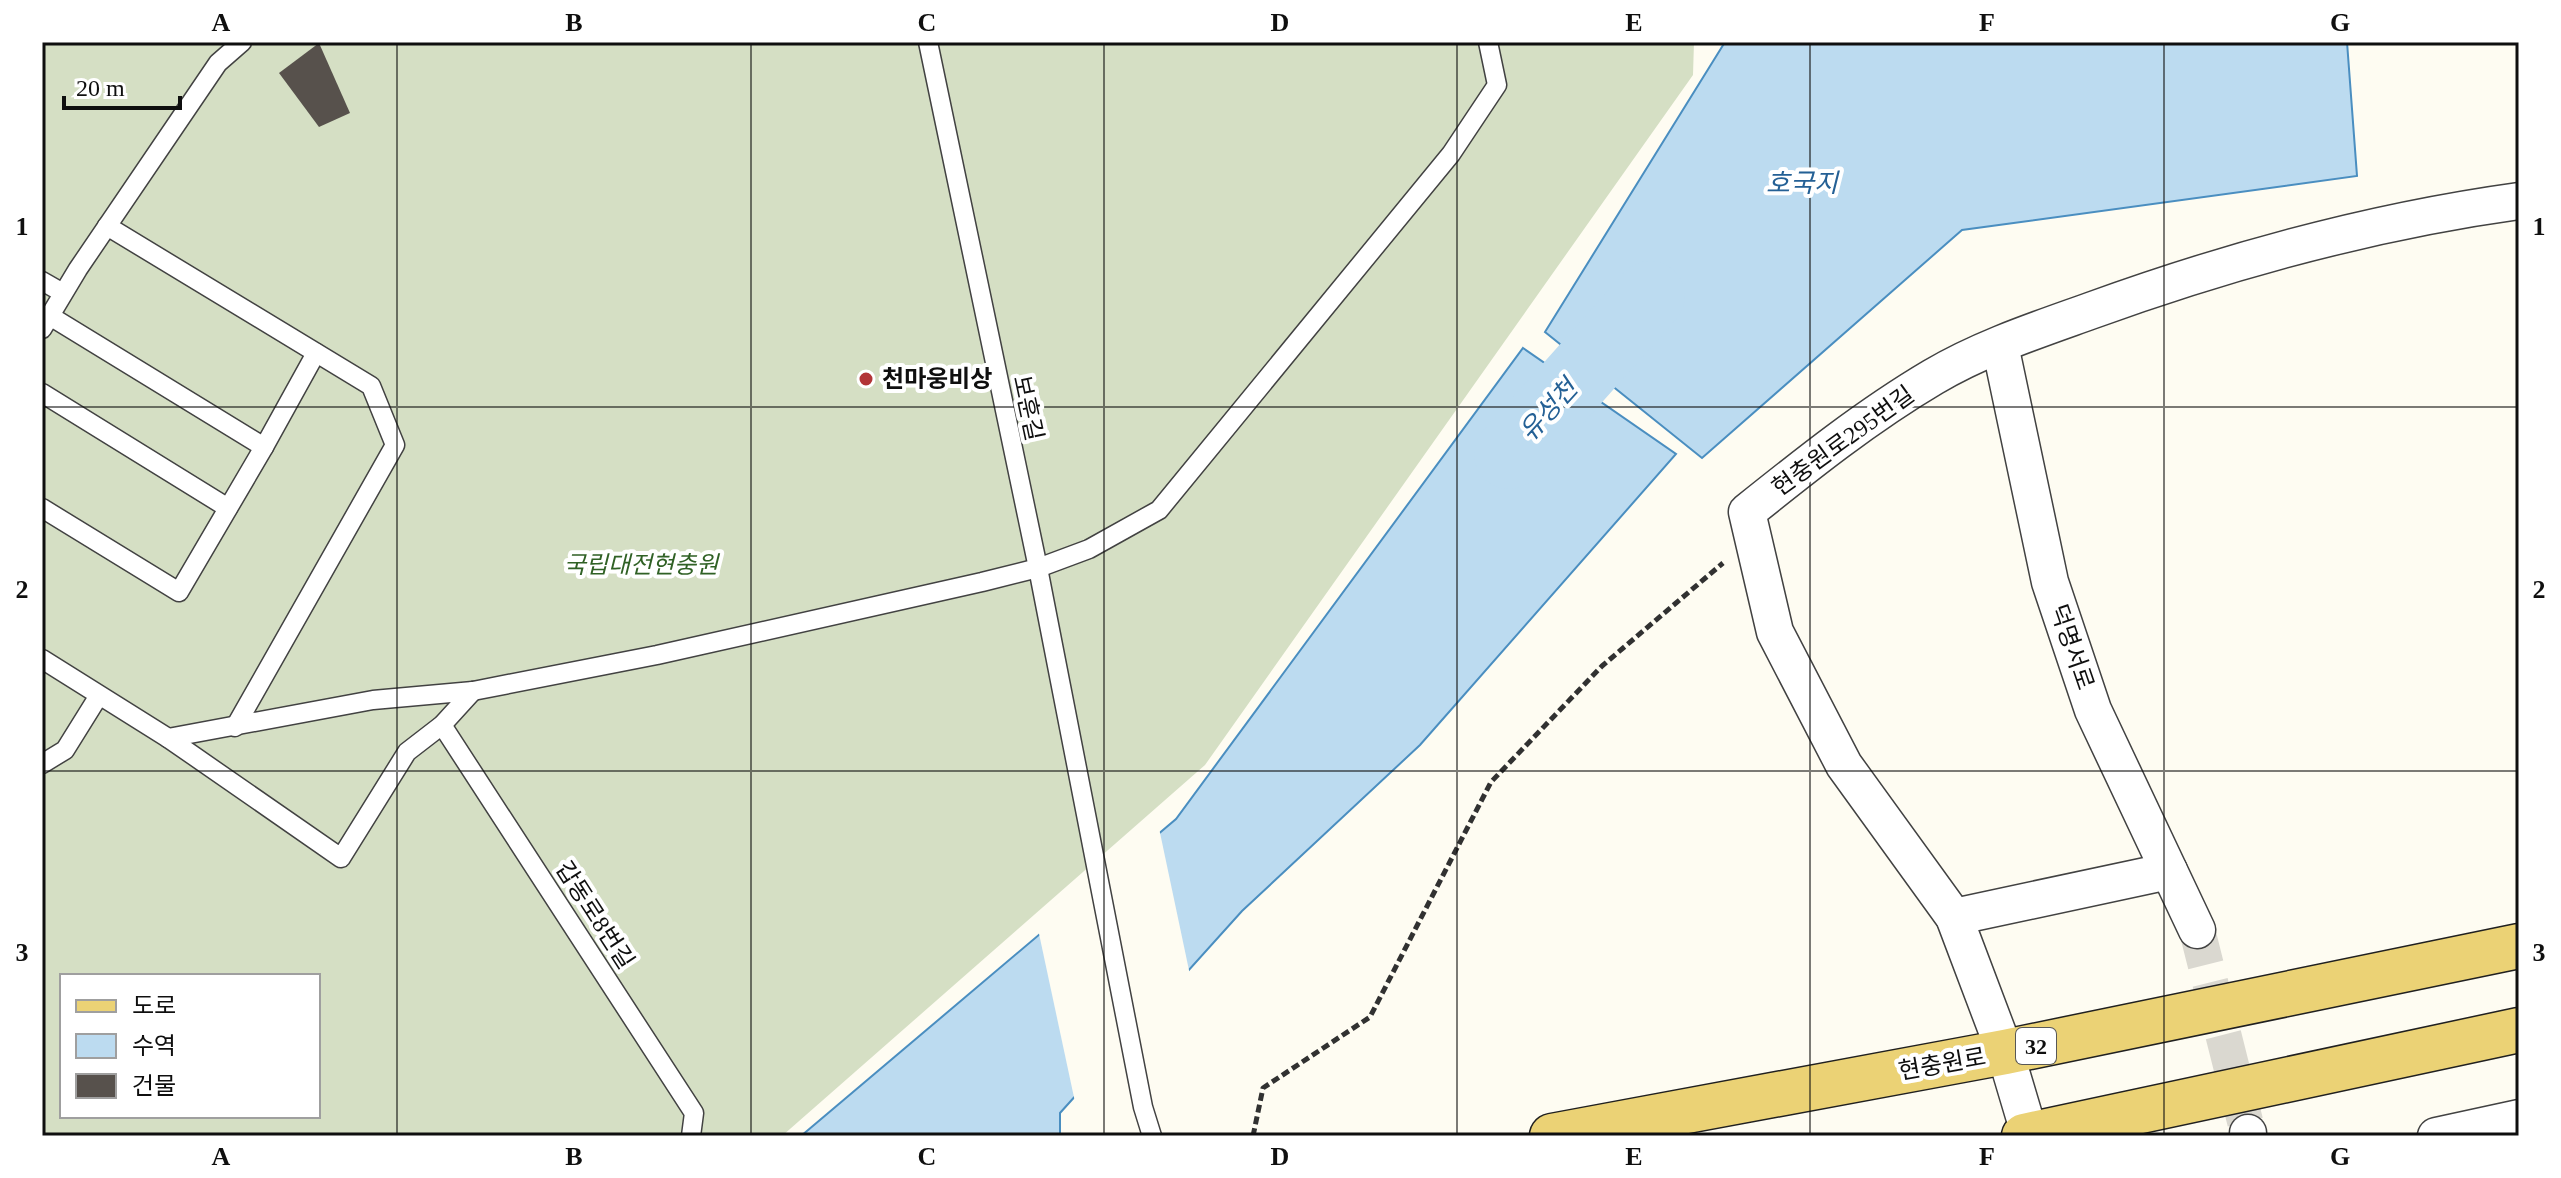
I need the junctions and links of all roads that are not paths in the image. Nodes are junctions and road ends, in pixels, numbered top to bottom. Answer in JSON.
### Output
{"nodes":[{"id":1,"x":242,"y":42,"type":"edge"},
{"id":2,"x":928,"y":42,"type":"edge"},
{"id":3,"x":1488,"y":42,"type":"edge"},
{"id":4,"x":2519,"y":201,"type":"edge"},
{"id":5,"x":107,"y":226,"type":"junction"},
{"id":6,"x":42,"y":281,"type":"edge"},
{"id":7,"x":63,"y":293,"type":"junction"},
{"id":8,"x":46,"y":322,"type":"edge"},
{"id":9,"x":2000,"y":345,"type":"junction"},
{"id":10,"x":316,"y":353,"type":"junction"},
{"id":11,"x":42,"y":393,"type":"edge"},
{"id":12,"x":264,"y":447,"type":"junction"},
{"id":13,"x":42,"y":508,"type":"edge"},
{"id":14,"x":228,"y":508,"type":"junction"},
{"id":15,"x":1038,"y":568,"type":"junction"},
{"id":16,"x":42,"y":659,"type":"edge"},
{"id":17,"x":473,"y":691,"type":"junction"},
{"id":18,"x":98,"y":697,"type":"junction"},
{"id":19,"x":442,"y":725,"type":"junction"},
{"id":20,"x":235,"y":727,"type":"junction"},
{"id":21,"x":168,"y":738,"type":"junction"},
{"id":22,"x":42,"y":764,"type":"edge"},
{"id":23,"x":2169,"y":871,"type":"junction"},
{"id":24,"x":1954,"y":917,"type":"junction"},
{"id":25,"x":2197,"y":930,"type":"tunnel mouth"},
{"id":26,"x":2519,"y":946,"type":"edge"},
{"id":27,"x":2519,"y":1030,"type":"edge"},
{"id":28,"x":2005,"y":1052,"type":"junction"},
{"id":29,"x":2519,"y":1118,"type":"edge"},
{"id":30,"x":691,"y":1136,"type":"edge"},
{"id":31,"x":1152,"y":1136,"type":"edge"},
{"id":32,"x":1552,"y":1136,"type":"edge"},
{"id":33,"x":2024,"y":1136,"type":"edge"},
{"id":34,"x":2030,"y":1136,"type":"edge"},
{"id":35,"x":2436,"y":1136,"type":"edge"}],
"edges":[{"from":1,"to":5,"type":"lane"},
{"from":2,"to":15,"type":"lane","name":"보훈길"},
{"from":3,"to":15,"type":"lane"},
{"from":4,"to":9,"type":"street","name":"현충원로295번길"},
{"from":5,"to":7,"type":"lane"},
{"from":5,"to":10,"type":"lane"},
{"from":6,"to":7,"type":"lane"},
{"from":7,"to":8,"type":"lane"},
{"from":8,"to":12,"type":"lane"},
{"from":9,"to":23,"type":"street","name":"덕명서로"},
{"from":9,"to":24,"type":"street","name":"현충원로295번길"},
{"from":10,"to":12,"type":"lane"},
{"from":10,"to":20,"type":"lane"},
{"from":11,"to":14,"type":"lane"},
{"from":12,"to":14,"type":"lane"},
{"from":13,"to":14,"type":"lane"},
{"from":15,"to":17,"type":"lane"},
{"from":15,"to":31,"type":"lane","name":"보훈길"},
{"from":16,"to":18,"type":"lane"},
{"from":17,"to":19,"type":"lane"},
{"from":17,"to":20,"type":"lane"},
{"from":18,"to":21,"type":"lane"},
{"from":18,"to":22,"type":"lane"},
{"from":19,"to":21,"type":"lane"},
{"from":19,"to":30,"type":"lane","name":"갑동로8번길"},
{"from":20,"to":21,"type":"lane"},
{"from":23,"to":24,"type":"street"},
{"from":23,"to":25,"type":"street","name":"덕명서로"},
{"from":24,"to":28,"type":"street","name":"현충원로295번길"},
{"from":26,"to":28,"type":"main road","name":"현충원로","number":"32"},
{"from":27,"to":34,"type":"main road"},
{"from":28,"to":32,"type":"main road","name":"현충원로","number":"32"},
{"from":28,"to":34,"type":"street","name":"현충원로295번길"},
{"from":29,"to":35,"type":"street"},
{"from":33,"to":34,"type":"main road"}]}
